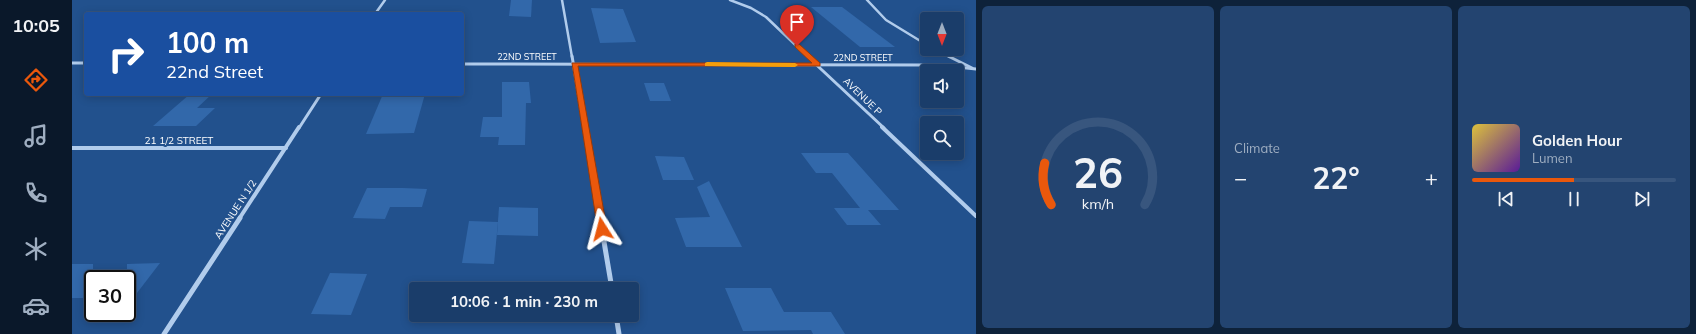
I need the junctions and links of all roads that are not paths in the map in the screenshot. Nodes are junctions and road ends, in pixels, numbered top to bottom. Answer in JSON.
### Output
{"nodes":[{"id":1,"x":385,"y":0,"type":"edge"},
{"id":2,"x":562,"y":0,"type":"edge"},
{"id":3,"x":730,"y":0,"type":"edge"},
{"id":4,"x":866,"y":0,"type":"edge"},
{"id":5,"x":376,"y":12,"type":"edge"},
{"id":6,"x":920,"y":41,"type":"edge"},
{"id":7,"x":949,"y":56,"type":"edge"},
{"id":8,"x":72,"y":62,"type":"edge"},
{"id":9,"x":84,"y":63,"type":"edge"},
{"id":10,"x":464,"y":64,"type":"edge"},
{"id":11,"x":574,"y":64,"type":"junction"},
{"id":12,"x":818,"y":65,"type":"junction"},
{"id":13,"x":975,"y":69,"type":"edge"},
{"id":14,"x":320,"y":96,"type":"edge"},
{"id":15,"x":72,"y":148,"type":"edge"},
{"id":16,"x":286,"y":148,"type":"junction"},
{"id":17,"x":976,"y":216,"type":"edge"},
{"id":18,"x":611,"y":282,"type":"edge"},
{"id":19,"x":617,"y":322,"type":"edge"},
{"id":20,"x":164,"y":334,"type":"edge"},
{"id":21,"x":619,"y":334,"type":"edge"}],
"edges":[{"from":1,"to":5,"type":"street"},
{"from":2,"to":11,"type":"street"},
{"from":3,"to":12,"type":"street","name":"AVENUE P"},
{"from":4,"to":6,"type":"street"},
{"from":7,"to":13,"type":"street"},
{"from":8,"to":9,"type":"street"},
{"from":10,"to":11,"type":"street","name":"22ND STREET"},
{"from":11,"to":12,"type":"street","name":"22ND STREET"},
{"from":11,"to":18,"type":"street"},
{"from":12,"to":13,"type":"street","name":"22ND STREET"},
{"from":12,"to":17,"type":"street","name":"AVENUE P"},
{"from":14,"to":16,"type":"street","name":"AVENUE N 1/2"},
{"from":15,"to":16,"type":"street","name":"21 1/2 STREET"},
{"from":16,"to":20,"type":"street","name":"AVENUE N 1/2"},
{"from":19,"to":21,"type":"street"}]}
